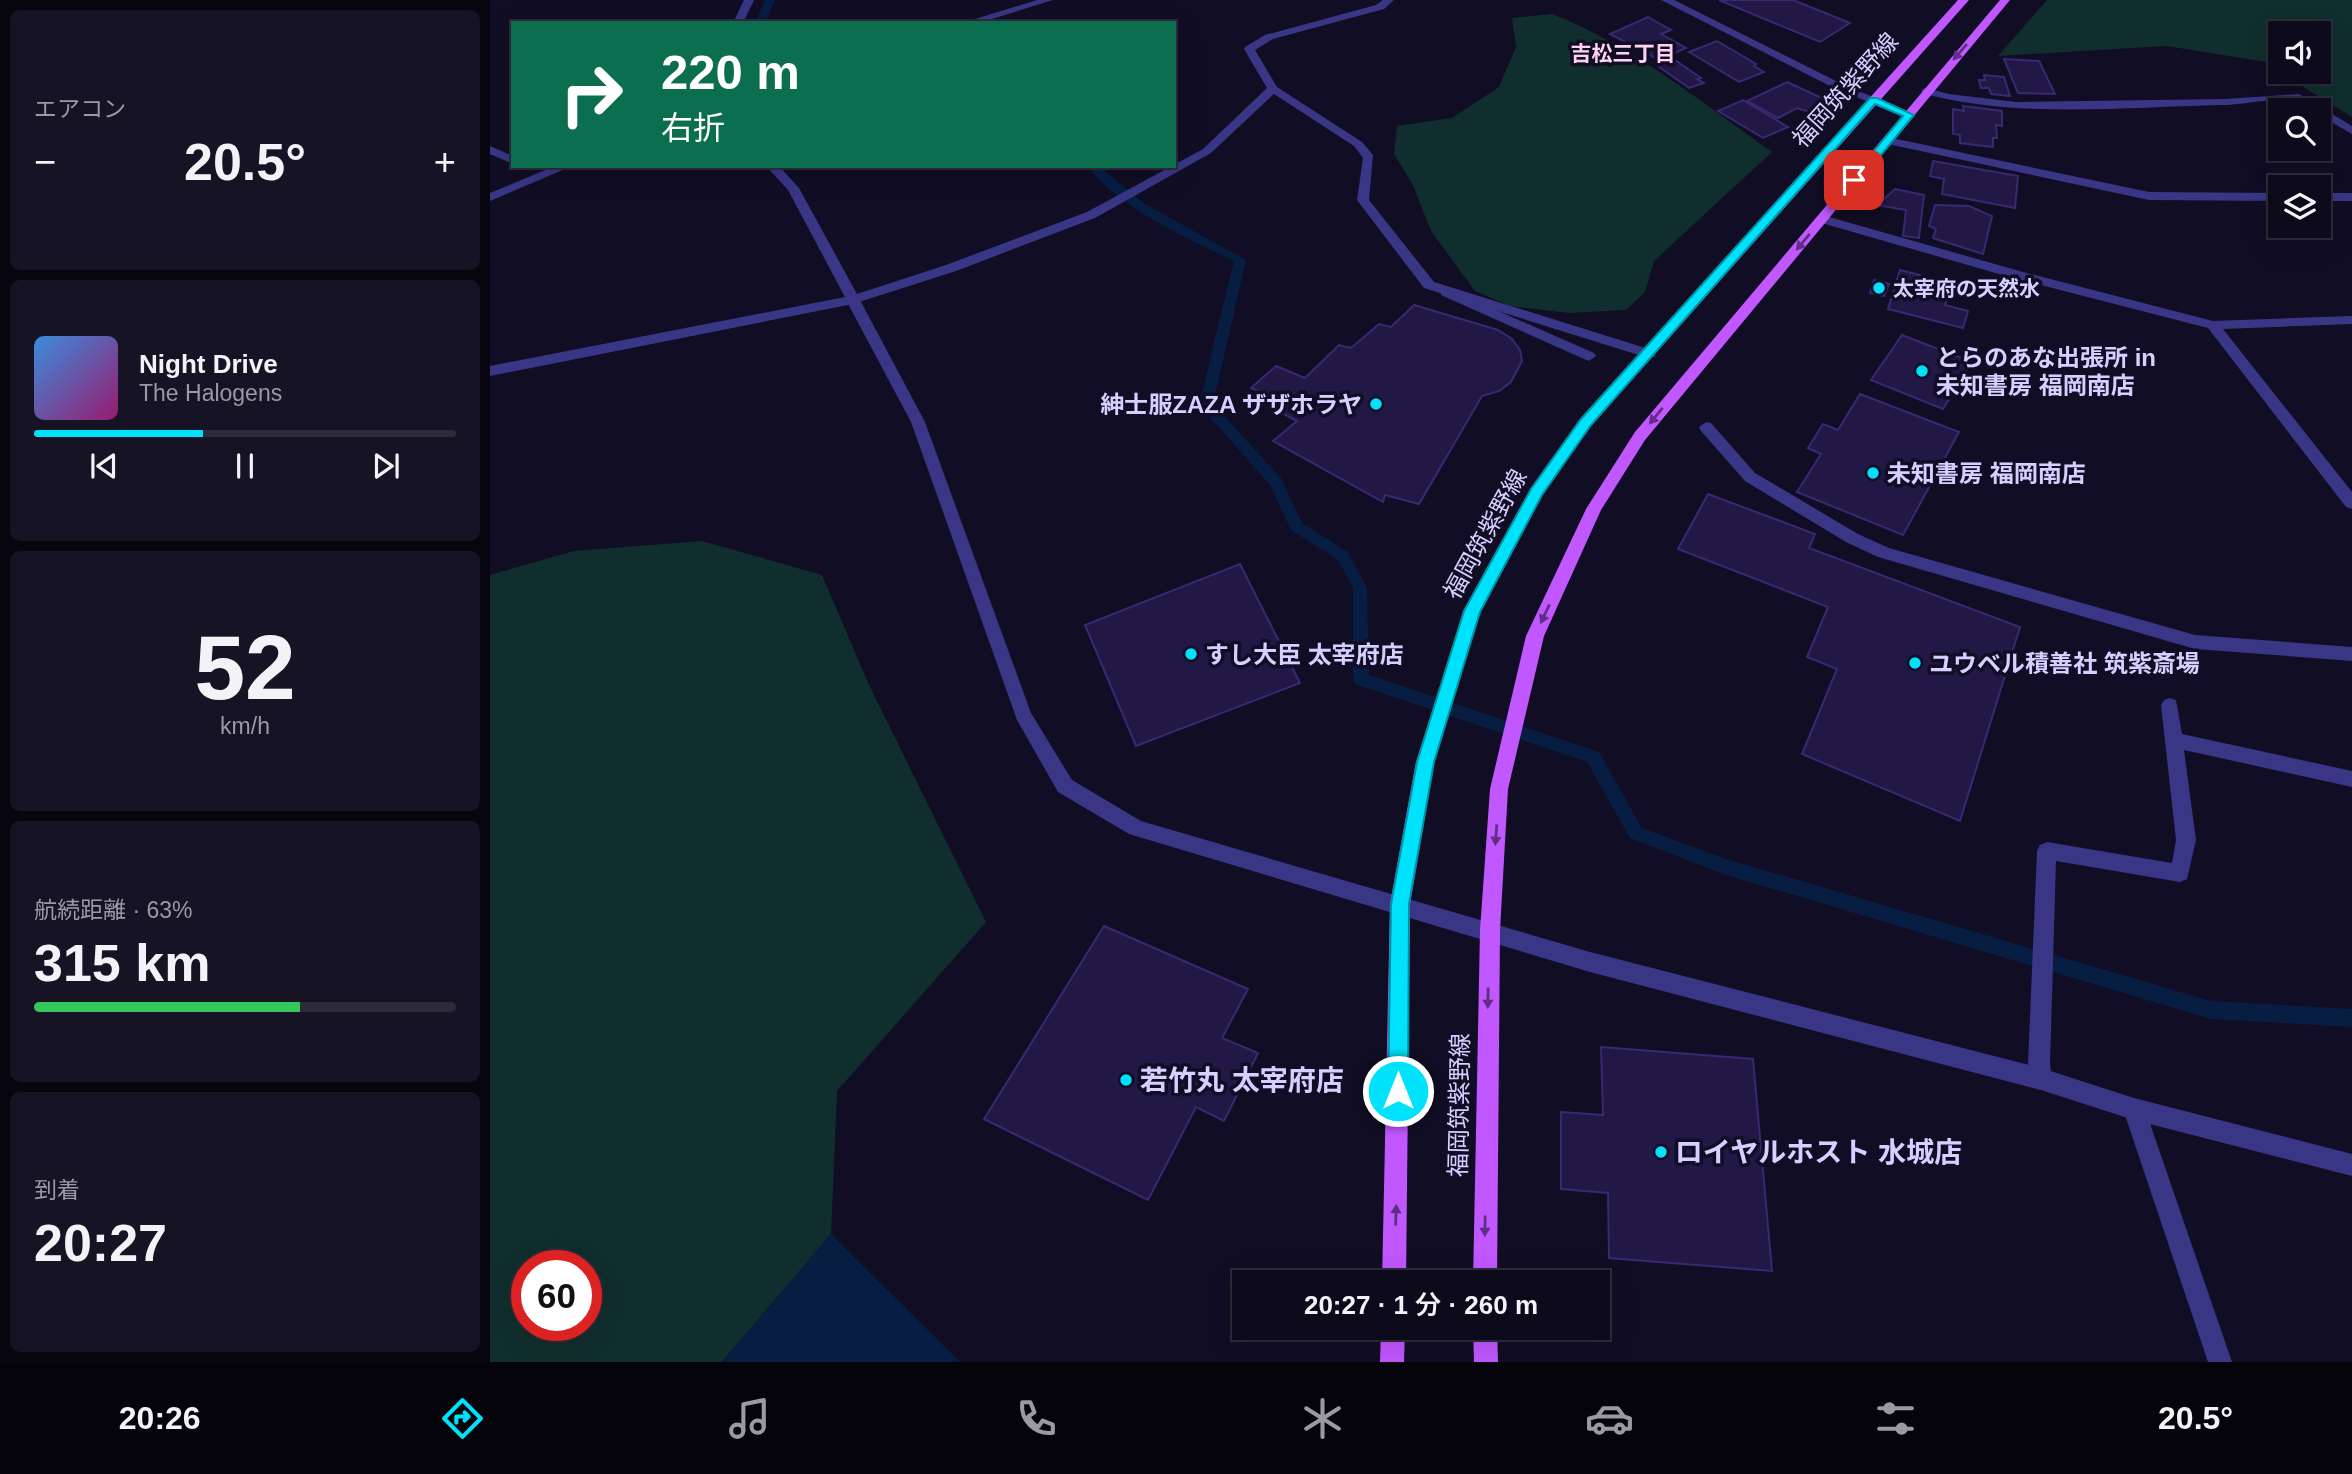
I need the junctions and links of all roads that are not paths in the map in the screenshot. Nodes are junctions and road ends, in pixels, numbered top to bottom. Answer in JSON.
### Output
{"nodes":[{"id":1,"x":749,"y":0,"type":"edge"},
{"id":2,"x":1048,"y":0,"type":"edge"},
{"id":3,"x":1389,"y":0,"type":"edge"},
{"id":4,"x":1666,"y":0,"type":"edge"},
{"id":5,"x":1964,"y":0,"type":"edge"},
{"id":6,"x":2005,"y":0,"type":"edge"},
{"id":7,"x":739,"y":21,"type":"edge"},
{"id":8,"x":974,"y":21,"type":"edge"},
{"id":9,"x":1273,"y":89,"type":"junction"},
{"id":10,"x":1926,"y":91,"type":"junction"},
{"id":11,"x":1873,"y":100,"type":"junction"},
{"id":12,"x":1909,"y":115,"type":"junction"},
{"id":13,"x":2352,"y":131,"type":"edge"},
{"id":14,"x":1887,"y":141,"type":"junction"},
{"id":15,"x":490,"y":150,"type":"edge"},
{"id":16,"x":511,"y":159,"type":"edge"},
{"id":17,"x":532,"y":168,"type":"edge"},
{"id":18,"x":561,"y":168,"type":"edge"},
{"id":19,"x":774,"y":168,"type":"edge"},
{"id":20,"x":546,"y":174,"type":"junction"},
{"id":21,"x":490,"y":197,"type":"edge"},
{"id":22,"x":2268,"y":197,"type":"edge"},
{"id":23,"x":2331,"y":197,"type":"edge"},
{"id":24,"x":2352,"y":197,"type":"edge"},
{"id":25,"x":1822,"y":219,"type":"junction"},
{"id":26,"x":1429,"y":285,"type":"junction"},
{"id":27,"x":853,"y":300,"type":"junction"},
{"id":28,"x":2352,"y":320,"type":"edge"},
{"id":29,"x":2213,"y":325,"type":"junction"},
{"id":30,"x":1650,"y":354,"type":"junction"},
{"id":31,"x":1589,"y":356,"type":"dead end"},
{"id":32,"x":490,"y":371,"type":"edge"},
{"id":33,"x":1706,"y":427,"type":"dead end"},
{"id":34,"x":2352,"y":503,"type":"edge"},
{"id":35,"x":2352,"y":654,"type":"edge"},
{"id":36,"x":2170,"y":705,"type":"dead end"},
{"id":37,"x":2174,"y":740,"type":"junction"},
{"id":38,"x":2352,"y":779,"type":"edge"},
{"id":39,"x":1400,"y":904,"type":"junction"},
{"id":40,"x":1490,"y":930,"type":"junction"},
{"id":41,"x":2041,"y":1079,"type":"junction"},
{"id":42,"x":2134,"y":1110,"type":"junction"},
{"id":43,"x":2352,"y":1165,"type":"edge"},
{"id":44,"x":1394,"y":1270,"type":"edge"},
{"id":45,"x":1485,"y":1270,"type":"edge"},
{"id":46,"x":1393,"y":1340,"type":"edge"},
{"id":47,"x":1485,"y":1340,"type":"edge"},
{"id":48,"x":1392,"y":1362,"type":"edge"},
{"id":49,"x":1486,"y":1362,"type":"edge"},
{"id":50,"x":2220,"y":1362,"type":"edge"}],
"edges":[{"from":1,"to":7,"type":"street"},
{"from":2,"to":8,"type":"street"},
{"from":3,"to":9,"type":"street"},
{"from":4,"to":11,"type":"street"},
{"from":5,"to":11,"type":"main road","name":"福岡筑紫野線"},
{"from":6,"to":10,"type":"main road","name":"福岡筑紫野線","one_way":true},
{"from":9,"to":26,"type":"street"},
{"from":9,"to":27,"type":"street"},
{"from":10,"to":12,"type":"main road","name":"福岡筑紫野線"},
{"from":10,"to":13,"type":"street"},
{"from":11,"to":12,"type":"street"},
{"from":11,"to":30,"type":"main road","name":"福岡筑紫野線"},
{"from":12,"to":14,"type":"main road","name":"福岡筑紫野線"},
{"from":14,"to":22,"type":"street"},
{"from":14,"to":25,"type":"main road","name":"福岡筑紫野線"},
{"from":15,"to":16,"type":"street"},
{"from":17,"to":20,"type":"street"},
{"from":18,"to":20,"type":"street"},
{"from":19,"to":27,"type":"street"},
{"from":20,"to":21,"type":"street"},
{"from":23,"to":24,"type":"street"},
{"from":25,"to":29,"type":"street"},
{"from":25,"to":40,"type":"main road","name":"福岡筑紫野線","one_way":true},
{"from":26,"to":30,"type":"street"},
{"from":26,"to":31,"type":"street"},
{"from":27,"to":32,"type":"street"},
{"from":27,"to":39,"type":"street"},
{"from":28,"to":29,"type":"street"},
{"from":29,"to":34,"type":"street"},
{"from":30,"to":39,"type":"main road","name":"福岡筑紫野線"},
{"from":33,"to":35,"type":"street"},
{"from":36,"to":37,"type":"street"},
{"from":37,"to":38,"type":"street"},
{"from":37,"to":41,"type":"street"},
{"from":39,"to":40,"type":"street"},
{"from":44,"to":39,"type":"main road","name":"福岡筑紫野線","one_way":true},
{"from":40,"to":41,"type":"street"},
{"from":40,"to":45,"type":"main road","name":"福岡筑紫野線","one_way":true},
{"from":41,"to":42,"type":"street"},
{"from":42,"to":43,"type":"street"},
{"from":42,"to":50,"type":"street"},
{"from":46,"to":48,"type":"main road"},
{"from":47,"to":49,"type":"main road"}]}
